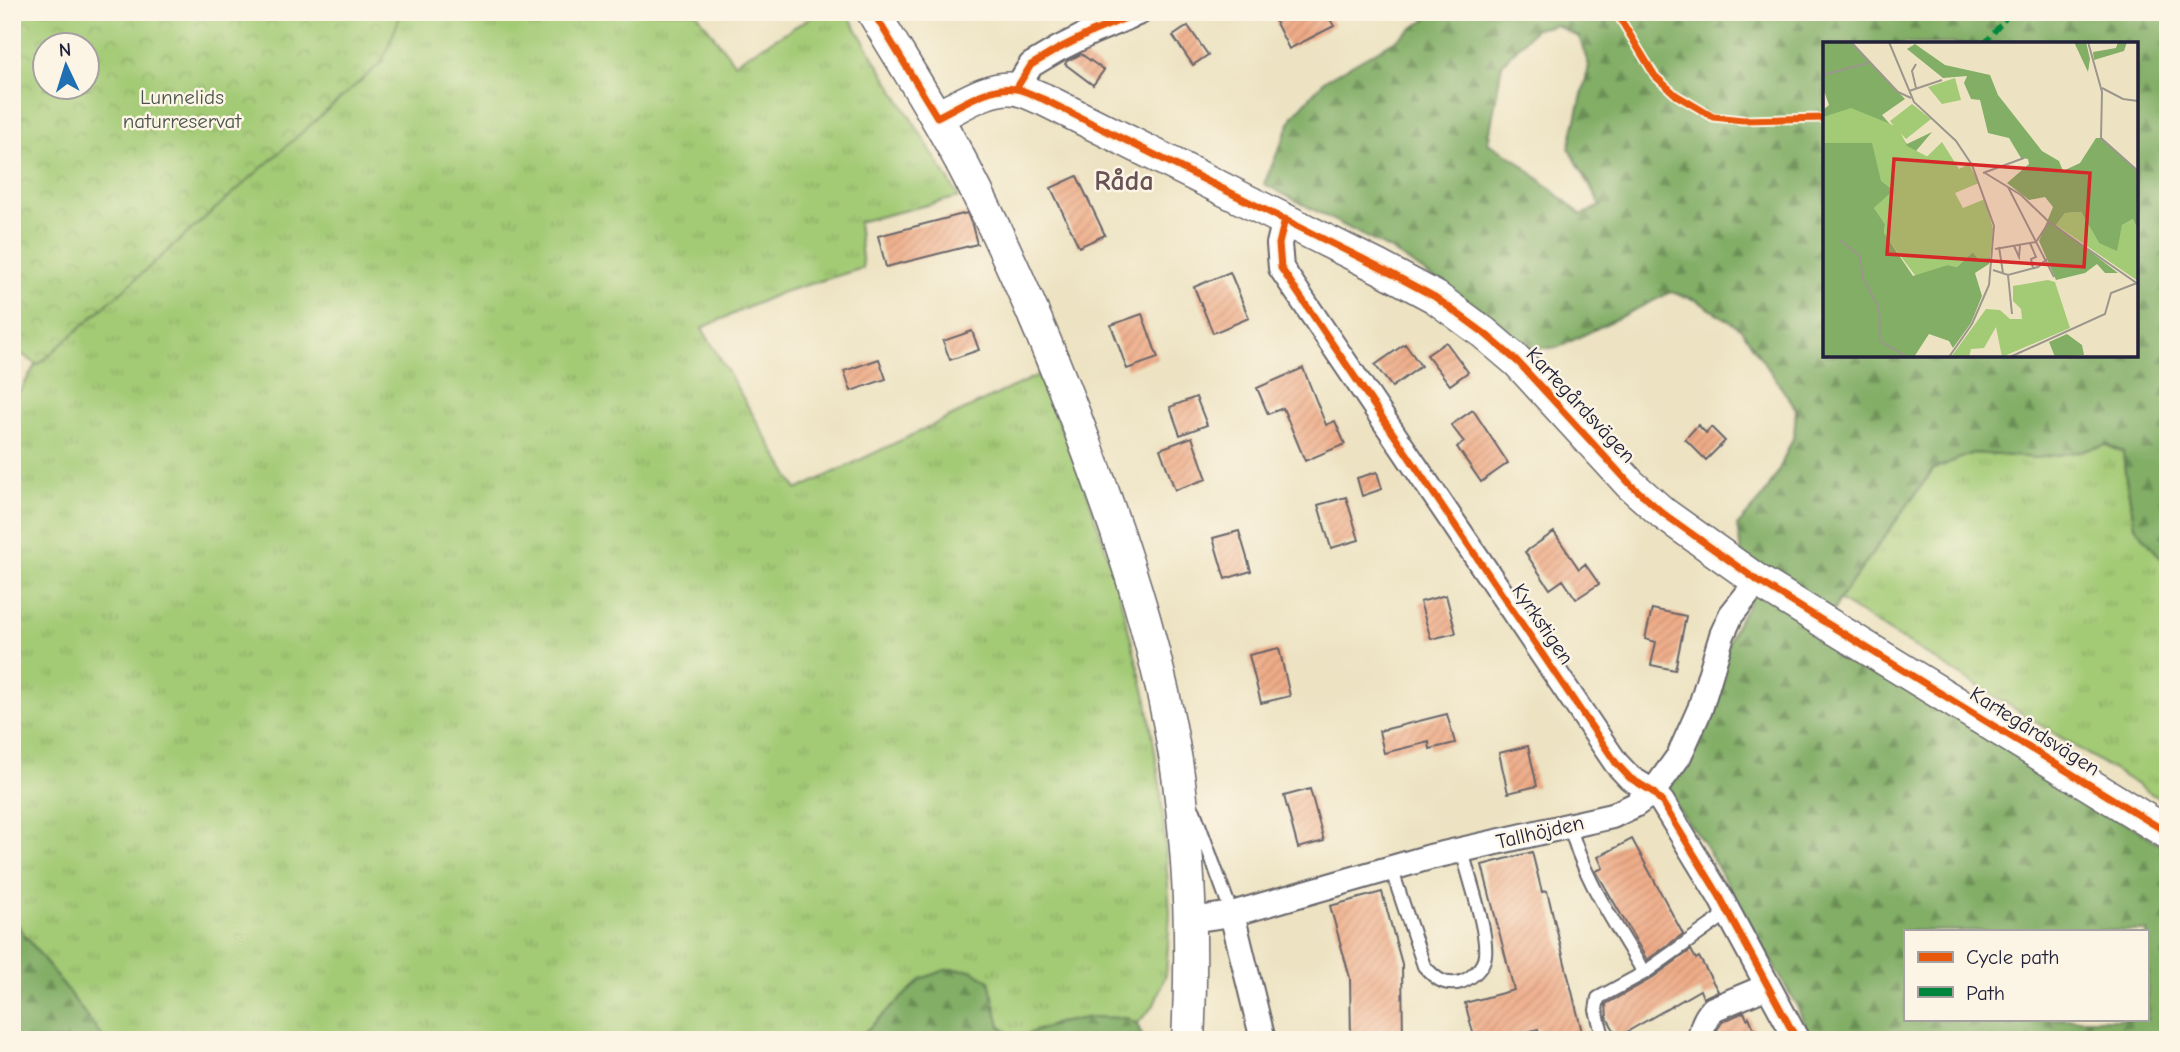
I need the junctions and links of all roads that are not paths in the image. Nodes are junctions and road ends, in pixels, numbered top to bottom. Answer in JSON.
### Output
{"nodes":[{"id":1,"x":873,"y":12,"type":"edge"},
{"id":2,"x":1140,"y":12,"type":"edge"},
{"id":3,"x":1016,"y":89,"type":"junction"},
{"id":4,"x":937,"y":117,"type":"junction"},
{"id":5,"x":1285,"y":219,"type":"junction"},
{"id":6,"x":1758,"y":581,"type":"junction"},
{"id":7,"x":1653,"y":792,"type":"junction"},
{"id":8,"x":1181,"y":800,"type":"junction"},
{"id":9,"x":1570,"y":825,"type":"junction"},
{"id":10,"x":2168,"y":833,"type":"edge"},
{"id":11,"x":1462,"y":850,"type":"junction"},
{"id":12,"x":1391,"y":868,"type":"junction"},
{"id":13,"x":1728,"y":913,"type":"junction"},
{"id":14,"x":1232,"y":914,"type":"junction"},
{"id":15,"x":1191,"y":920,"type":"junction"},
{"id":16,"x":1644,"y":973,"type":"junction"},
{"id":17,"x":1768,"y":986,"type":"junction"},
{"id":18,"x":1188,"y":1040,"type":"edge"},
{"id":19,"x":1263,"y":1040,"type":"edge"},
{"id":20,"x":1604,"y":1040,"type":"edge"},
{"id":21,"x":1700,"y":1040,"type":"edge"},
{"id":22,"x":1797,"y":1040,"type":"edge"}],
"edges":[{"from":1,"to":4,"type":"street"},
{"from":2,"to":3,"type":"street"},
{"from":3,"to":4,"type":"street"},
{"from":3,"to":5,"type":"street","name":"Kartegårdsvägen"},
{"from":4,"to":8,"type":"street"},
{"from":5,"to":6,"type":"street","name":"Kartegårdsvägen"},
{"from":5,"to":7,"type":"street","name":"Kyrkstigen"},
{"from":6,"to":7,"type":"street","name":"Tallhöjden"},
{"from":6,"to":10,"type":"street","name":"Kartegårdsvägen"},
{"from":7,"to":9,"type":"street","name":"Tallhöjden"},
{"from":7,"to":13,"type":"street","name":"Kyrkstigen"},
{"from":8,"to":14,"type":"lane"},
{"from":8,"to":15,"type":"street"},
{"from":9,"to":11,"type":"street","name":"Tallhöjden"},
{"from":9,"to":16,"type":"lane"},
{"from":11,"to":12,"type":"street","name":"Tallhöjden"},
{"from":11,"to":12,"type":"lane"},
{"from":12,"to":14,"type":"street","name":"Tallhöjden"},
{"from":13,"to":16,"type":"lane"},
{"from":13,"to":17,"type":"street","name":"Kyrkstigen"},
{"from":14,"to":15,"type":"street","name":"Tallhöjden"},
{"from":14,"to":19,"type":"street"},
{"from":15,"to":18,"type":"street"},
{"from":16,"to":20,"type":"lane"},
{"from":17,"to":21,"type":"street"},
{"from":17,"to":22,"type":"street","name":"Kyrkstigen"}]}
